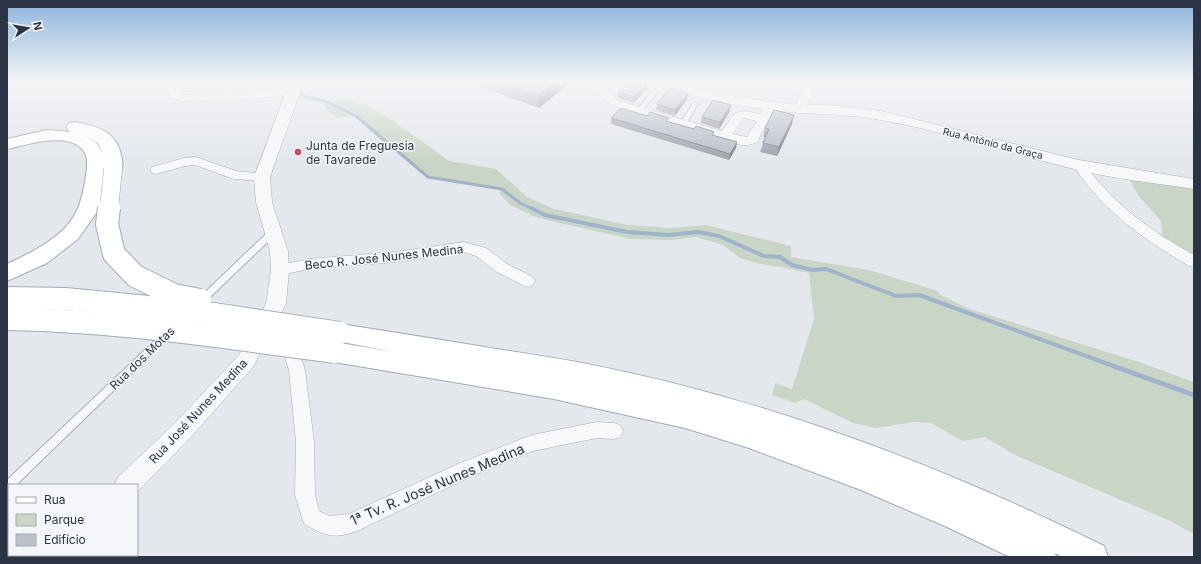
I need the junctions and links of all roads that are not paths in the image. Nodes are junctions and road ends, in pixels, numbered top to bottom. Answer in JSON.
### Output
{"nodes":[{"id":1,"x":288,"y":107,"type":"edge"},
{"id":2,"x":628,"y":107,"type":"edge"},
{"id":3,"x":641,"y":107,"type":"edge"},
{"id":4,"x":694,"y":107,"type":"edge"},
{"id":5,"x":747,"y":107,"type":"edge"},
{"id":6,"x":800,"y":109,"type":"joint"},
{"id":7,"x":639,"y":111,"type":"junction"},
{"id":8,"x":767,"y":113,"type":"junction"},
{"id":9,"x":683,"y":124,"type":"junction"},
{"id":10,"x":7,"y":130,"type":"edge"},
{"id":11,"x":725,"y":136,"type":"junction"},
{"id":12,"x":7,"y":144,"type":"edge"},
{"id":13,"x":1079,"y":165,"type":"junction"},
{"id":14,"x":105,"y":170,"type":"junction"},
{"id":15,"x":156,"y":170,"type":"dead end"},
{"id":16,"x":262,"y":177,"type":"junction"},
{"id":17,"x":1194,"y":184,"type":"edge"},
{"id":18,"x":274,"y":231,"type":"junction"},
{"id":19,"x":1194,"y":262,"type":"edge"},
{"id":20,"x":280,"y":270,"type":"junction"},
{"id":21,"x":7,"y":274,"type":"edge"},
{"id":22,"x":528,"y":281,"type":"dead end"},
{"id":23,"x":7,"y":298,"type":"edge"},
{"id":24,"x":276,"y":304,"type":"junction"},
{"id":25,"x":7,"y":319,"type":"edge"},
{"id":26,"x":307,"y":328,"type":"junction"},
{"id":27,"x":337,"y":343,"type":"junction"},
{"id":28,"x":614,"y":432,"type":"dead end"},
{"id":29,"x":10,"y":484,"type":"edge"},
{"id":30,"x":128,"y":484,"type":"edge"},
{"id":31,"x":1041,"y":557,"type":"edge"},
{"id":32,"x":1093,"y":557,"type":"edge"}],
"edges":[{"from":1,"to":16,"type":"street","name":"Rua José Nunes Medina"},
{"from":2,"to":7,"type":"street"},
{"from":3,"to":7,"type":"lane"},
{"from":4,"to":9,"type":"lane"},
{"from":5,"to":8,"type":"street","name":"Rua António da Graça"},
{"from":6,"to":8,"type":"street","name":"Rua António da Graça"},
{"from":6,"to":13,"type":"street","name":"Rua António da Graça"},
{"from":7,"to":9,"type":"street"},
{"from":8,"to":11,"type":"street"},
{"from":8,"to":11,"type":"street"},
{"from":9,"to":11,"type":"street"},
{"from":10,"to":14,"type":"main road"},
{"from":12,"to":14,"type":"main road"},
{"from":13,"to":17,"type":"street","name":"Rua António da Graça"},
{"from":13,"to":19,"type":"street"},
{"from":14,"to":21,"type":"main road"},
{"from":14,"to":26,"type":"main road","bridge":true},
{"from":15,"to":16,"type":"street"},
{"from":16,"to":18,"type":"street","name":"Rua José Nunes Medina"},
{"from":18,"to":20,"type":"street","name":"Rua José Nunes Medina"},
{"from":18,"to":29,"type":"lane","name":"Rua dos Motas"},
{"from":20,"to":22,"type":"street","name":"Beco R. José Nunes Medina"},
{"from":20,"to":24,"type":"street","name":"Rua José Nunes Medina"},
{"from":23,"to":26,"type":"main road","bridge":true},
{"from":24,"to":28,"type":"street","name":"1ª Tv. R. José Nunes Medina"},
{"from":24,"to":30,"type":"street","name":"Rua José Nunes Medina"},
{"from":25,"to":27,"type":"main road","bridge":true},
{"from":26,"to":27,"type":"main road","bridge":true},
{"from":27,"to":31,"type":"main road"},
{"from":27,"to":32,"type":"main road"}]}
